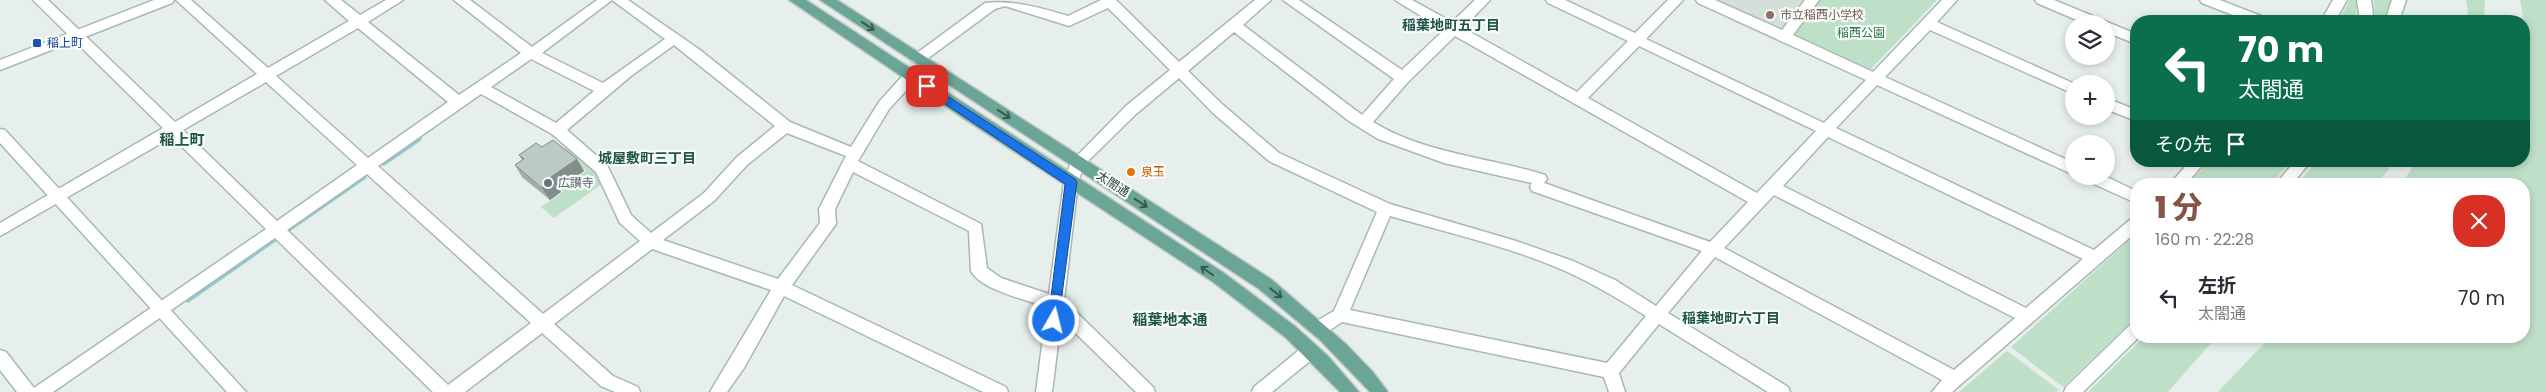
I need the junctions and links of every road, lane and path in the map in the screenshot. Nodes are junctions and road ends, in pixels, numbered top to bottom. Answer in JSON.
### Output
{"nodes":[{"id":1,"x":40,"y":0,"type":"edge"},
{"id":2,"x":167,"y":0,"type":"edge"},
{"id":3,"x":183,"y":0,"type":"edge"},
{"id":4,"x":332,"y":0,"type":"edge"},
{"id":5,"x":396,"y":0,"type":"edge"},
{"id":6,"x":461,"y":0,"type":"edge"},
{"id":7,"x":606,"y":0,"type":"edge"},
{"id":8,"x":619,"y":0,"type":"edge"},
{"id":9,"x":796,"y":0,"type":"edge"},
{"id":10,"x":827,"y":0,"type":"edge"},
{"id":11,"x":1264,"y":0,"type":"edge"},
{"id":12,"x":1290,"y":0,"type":"edge"},
{"id":13,"x":1402,"y":0,"type":"edge"},
{"id":14,"x":1483,"y":0,"type":"edge"},
{"id":15,"x":1553,"y":0,"type":"edge"},
{"id":16,"x":1676,"y":0,"type":"edge"},
{"id":17,"x":1703,"y":0,"type":"edge"},
{"id":18,"x":1812,"y":0,"type":"edge"},
{"id":19,"x":1950,"y":0,"type":"edge"},
{"id":20,"x":2042,"y":0,"type":"edge"},
{"id":21,"x":2207,"y":0,"type":"edge"},
{"id":22,"x":2340,"y":0,"type":"edge"},
{"id":23,"x":2364,"y":0,"type":"edge"},
{"id":24,"x":2399,"y":0,"type":"edge"},
{"id":25,"x":1109,"y":1,"type":"edge"},
{"id":26,"x":2078,"y":15,"type":"edge"},
{"id":27,"x":2246,"y":15,"type":"edge"},
{"id":28,"x":2331,"y":15,"type":"edge"},
{"id":29,"x":2366,"y":15,"type":"edge"},
{"id":30,"x":2394,"y":15,"type":"edge"},
{"id":31,"x":359,"y":22,"type":"junction"},
{"id":32,"x":1927,"y":23,"type":"junction"},
{"id":33,"x":1233,"y":24,"type":"junction"},
{"id":34,"x":1453,"y":28,"type":"junction"},
{"id":35,"x":2115,"y":31,"type":"edge"},
{"id":36,"x":76,"y":36,"type":"junction"},
{"id":37,"x":1784,"y":37,"type":"junction"},
{"id":38,"x":2130,"y":37,"type":"edge"},
{"id":39,"x":674,"y":39,"type":"junction"},
{"id":40,"x":1636,"y":40,"type":"junction"},
{"id":41,"x":532,"y":54,"type":"junction"},
{"id":42,"x":918,"y":59,"type":"junction"},
{"id":43,"x":0,"y":65,"type":"edge"},
{"id":44,"x":1179,"y":70,"type":"junction"},
{"id":45,"x":267,"y":75,"type":"junction"},
{"id":46,"x":911,"y":76,"type":"junction"},
{"id":47,"x":1403,"y":78,"type":"junction"},
{"id":48,"x":1874,"y":78,"type":"junction"},
{"id":49,"x":2065,"y":85,"type":"edge"},
{"id":50,"x":480,"y":87,"type":"junction"},
{"id":51,"x":604,"y":90,"type":"junction"},
{"id":52,"x":1579,"y":99,"type":"junction"},
{"id":53,"x":458,"y":102,"type":"junction"},
{"id":54,"x":2115,"y":107,"type":"edge"},
{"id":55,"x":2130,"y":113,"type":"edge"},
{"id":56,"x":1363,"y":123,"type":"junction"},
{"id":57,"x":785,"y":126,"type":"junction"},
{"id":58,"x":1824,"y":129,"type":"junction"},
{"id":59,"x":173,"y":130,"type":"junction"},
{"id":60,"x":557,"y":130,"type":"junction"},
{"id":61,"x":0,"y":134,"type":"edge"},
{"id":62,"x":853,"y":159,"type":"junction"},
{"id":63,"x":1078,"y":162,"type":"junction"},
{"id":64,"x":368,"y":165,"type":"junction"},
{"id":65,"x":2065,"y":165,"type":"edge"},
{"id":66,"x":2193,"y":167,"type":"edge"},
{"id":67,"x":2299,"y":167,"type":"edge"},
{"id":68,"x":2183,"y":178,"type":"edge"},
{"id":69,"x":2288,"y":178,"type":"edge"},
{"id":70,"x":1071,"y":182,"type":"junction"},
{"id":71,"x":2110,"y":185,"type":"edge"},
{"id":72,"x":1772,"y":187,"type":"junction"},
{"id":73,"x":2130,"y":194,"type":"edge"},
{"id":74,"x":58,"y":197,"type":"junction"},
{"id":75,"x":1759,"y":201,"type":"junction"},
{"id":76,"x":1386,"y":209,"type":"junction"},
{"id":77,"x":2130,"y":227,"type":"edge"},
{"id":78,"x":0,"y":230,"type":"edge"},
{"id":79,"x":276,"y":230,"type":"junction"},
{"id":80,"x":652,"y":243,"type":"junction"},
{"id":81,"x":1713,"y":249,"type":"junction"},
{"id":82,"x":2096,"y":258,"type":"junction"},
{"id":83,"x":781,"y":287,"type":"junction"},
{"id":84,"x":1056,"y":303,"type":"junction"},
{"id":85,"x":162,"y":309,"type":"junction"},
{"id":86,"x":1340,"y":315,"type":"junction"},
{"id":87,"x":1658,"y":315,"type":"junction"},
{"id":88,"x":2028,"y":317,"type":"junction"},
{"id":89,"x":544,"y":323,"type":"junction"},
{"id":90,"x":1319,"y":328,"type":"junction"},
{"id":91,"x":2130,"y":336,"type":"edge"},
{"id":92,"x":1310,"y":351,"type":"junction"},
{"id":93,"x":0,"y":357,"type":"edge"},
{"id":94,"x":1610,"y":371,"type":"junction"},
{"id":95,"x":1956,"y":379,"type":"junction"},
{"id":96,"x":27,"y":392,"type":"edge"},
{"id":97,"x":40,"y":392,"type":"edge"},
{"id":98,"x":238,"y":392,"type":"edge"},
{"id":99,"x":444,"y":392,"type":"edge"},
{"id":100,"x":452,"y":392,"type":"edge"},
{"id":101,"x":632,"y":392,"type":"edge"},
{"id":102,"x":718,"y":392,"type":"edge"},
{"id":103,"x":1000,"y":392,"type":"edge"},
{"id":104,"x":1044,"y":392,"type":"edge"},
{"id":105,"x":1147,"y":392,"type":"edge"},
{"id":106,"x":1260,"y":392,"type":"edge"},
{"id":107,"x":1351,"y":392,"type":"edge"},
{"id":108,"x":1380,"y":392,"type":"edge"},
{"id":109,"x":1616,"y":392,"type":"edge"},
{"id":110,"x":1782,"y":392,"type":"edge"},
{"id":111,"x":1940,"y":392,"type":"edge"},
{"id":112,"x":2072,"y":392,"type":"edge"}],
"edges":[{"from":1,"to":36,"type":"street"},
{"from":2,"to":36,"type":"street"},
{"from":3,"to":45,"type":"street"},
{"from":4,"to":31,"type":"street"},
{"from":5,"to":31,"type":"street"},
{"from":6,"to":41,"type":"street"},
{"from":7,"to":41,"type":"street"},
{"from":8,"to":39,"type":"street"},
{"from":9,"to":46,"type":"main road","name":"太閤通"},
{"from":10,"to":42,"type":"main road","name":"太閤通","one_way":true},
{"from":11,"to":33,"type":"street"},
{"from":12,"to":47,"type":"street"},
{"from":13,"to":34,"type":"street"},
{"from":14,"to":34,"type":"street"},
{"from":15,"to":40,"type":"street"},
{"from":16,"to":40,"type":"street"},
{"from":17,"to":37,"type":"street"},
{"from":18,"to":37,"type":"street"},
{"from":19,"to":32,"type":"street"},
{"from":20,"to":26,"type":"street"},
{"from":21,"to":27,"type":"street"},
{"from":22,"to":28,"type":"street"},
{"from":23,"to":29,"type":"street"},
{"from":24,"to":30,"type":"street"},
{"from":25,"to":42,"type":"street"},
{"from":25,"to":44,"type":"street"},
{"from":31,"to":45,"type":"street"},
{"from":31,"to":53,"type":"street"},
{"from":32,"to":48,"type":"street"},
{"from":32,"to":49,"type":"street"},
{"from":33,"to":44,"type":"street"},
{"from":33,"to":56,"type":"street"},
{"from":34,"to":47,"type":"street"},
{"from":34,"to":52,"type":"street"},
{"from":35,"to":38,"type":"street"},
{"from":36,"to":43,"type":"street"},
{"from":36,"to":59,"type":"street"},
{"from":37,"to":48,"type":"street"},
{"from":39,"to":51,"type":"street"},
{"from":39,"to":57,"type":"street"},
{"from":40,"to":52,"type":"street"},
{"from":40,"to":58,"type":"street"},
{"from":41,"to":50,"type":"street"},
{"from":41,"to":51,"type":"street"},
{"from":42,"to":63,"type":"main road","name":"太閤通","one_way":true},
{"from":44,"to":63,"type":"street"},
{"from":44,"to":76,"type":"street"},
{"from":45,"to":59,"type":"street"},
{"from":45,"to":64,"type":"street"},
{"from":46,"to":62,"type":"street"},
{"from":46,"to":70,"type":"main road","name":"太閤通"},
{"from":47,"to":56,"type":"street"},
{"from":48,"to":58,"type":"street"},
{"from":48,"to":65,"type":"street"},
{"from":50,"to":53,"type":"street"},
{"from":50,"to":60,"type":"street"},
{"from":51,"to":60,"type":"street"},
{"from":52,"to":75,"type":"street"},
{"from":53,"to":64,"type":"street"},
{"from":54,"to":55,"type":"street"},
{"from":56,"to":81,"type":"street"},
{"from":57,"to":62,"type":"street"},
{"from":57,"to":80,"type":"street"},
{"from":58,"to":72,"type":"street"},
{"from":58,"to":82,"type":"street"},
{"from":59,"to":74,"type":"street"},
{"from":59,"to":79,"type":"street"},
{"from":60,"to":80,"type":"street"},
{"from":61,"to":74,"type":"street"},
{"from":62,"to":83,"type":"street"},
{"from":62,"to":84,"type":"street"},
{"from":63,"to":70,"type":"street"},
{"from":63,"to":90,"type":"main road","name":"太閤通","one_way":true},
{"from":64,"to":79,"type":"street"},
{"from":64,"to":89,"type":"street"},
{"from":66,"to":68,"type":"street"},
{"from":67,"to":69,"type":"street"},
{"from":70,"to":84,"type":"street"},
{"from":92,"to":70,"type":"main road","name":"太閤通","one_way":true},
{"from":71,"to":73,"type":"street"},
{"from":72,"to":75,"type":"street"},
{"from":72,"to":88,"type":"street"},
{"from":74,"to":78,"type":"street"},
{"from":74,"to":85,"type":"street"},
{"from":75,"to":81,"type":"street"},
{"from":76,"to":86,"type":"street"},
{"from":76,"to":87,"type":"street"},
{"from":77,"to":82,"type":"street"},
{"from":79,"to":85,"type":"street"},
{"from":79,"to":99,"type":"street"},
{"from":80,"to":83,"type":"street"},
{"from":80,"to":89,"type":"street"},
{"from":81,"to":87,"type":"street"},
{"from":81,"to":95,"type":"street"},
{"from":82,"to":88,"type":"street"},
{"from":83,"to":102,"type":"street"},
{"from":83,"to":103,"type":"street"},
{"from":84,"to":104,"type":"street"},
{"from":84,"to":105,"type":"street"},
{"from":85,"to":97,"type":"street"},
{"from":85,"to":98,"type":"street"},
{"from":86,"to":90,"type":"street"},
{"from":86,"to":94,"type":"street"},
{"from":87,"to":94,"type":"street"},
{"from":87,"to":110,"type":"street"},
{"from":88,"to":95,"type":"street"},
{"from":89,"to":100,"type":"street"},
{"from":89,"to":101,"type":"street"},
{"from":90,"to":108,"type":"main road","name":"太閤通"},
{"from":91,"to":112,"type":"street"},
{"from":92,"to":106,"type":"street"},
{"from":92,"to":107,"type":"main road","name":"太閤通"},
{"from":93,"to":96,"type":"street"},
{"from":94,"to":109,"type":"street"},
{"from":95,"to":111,"type":"street"}]}
